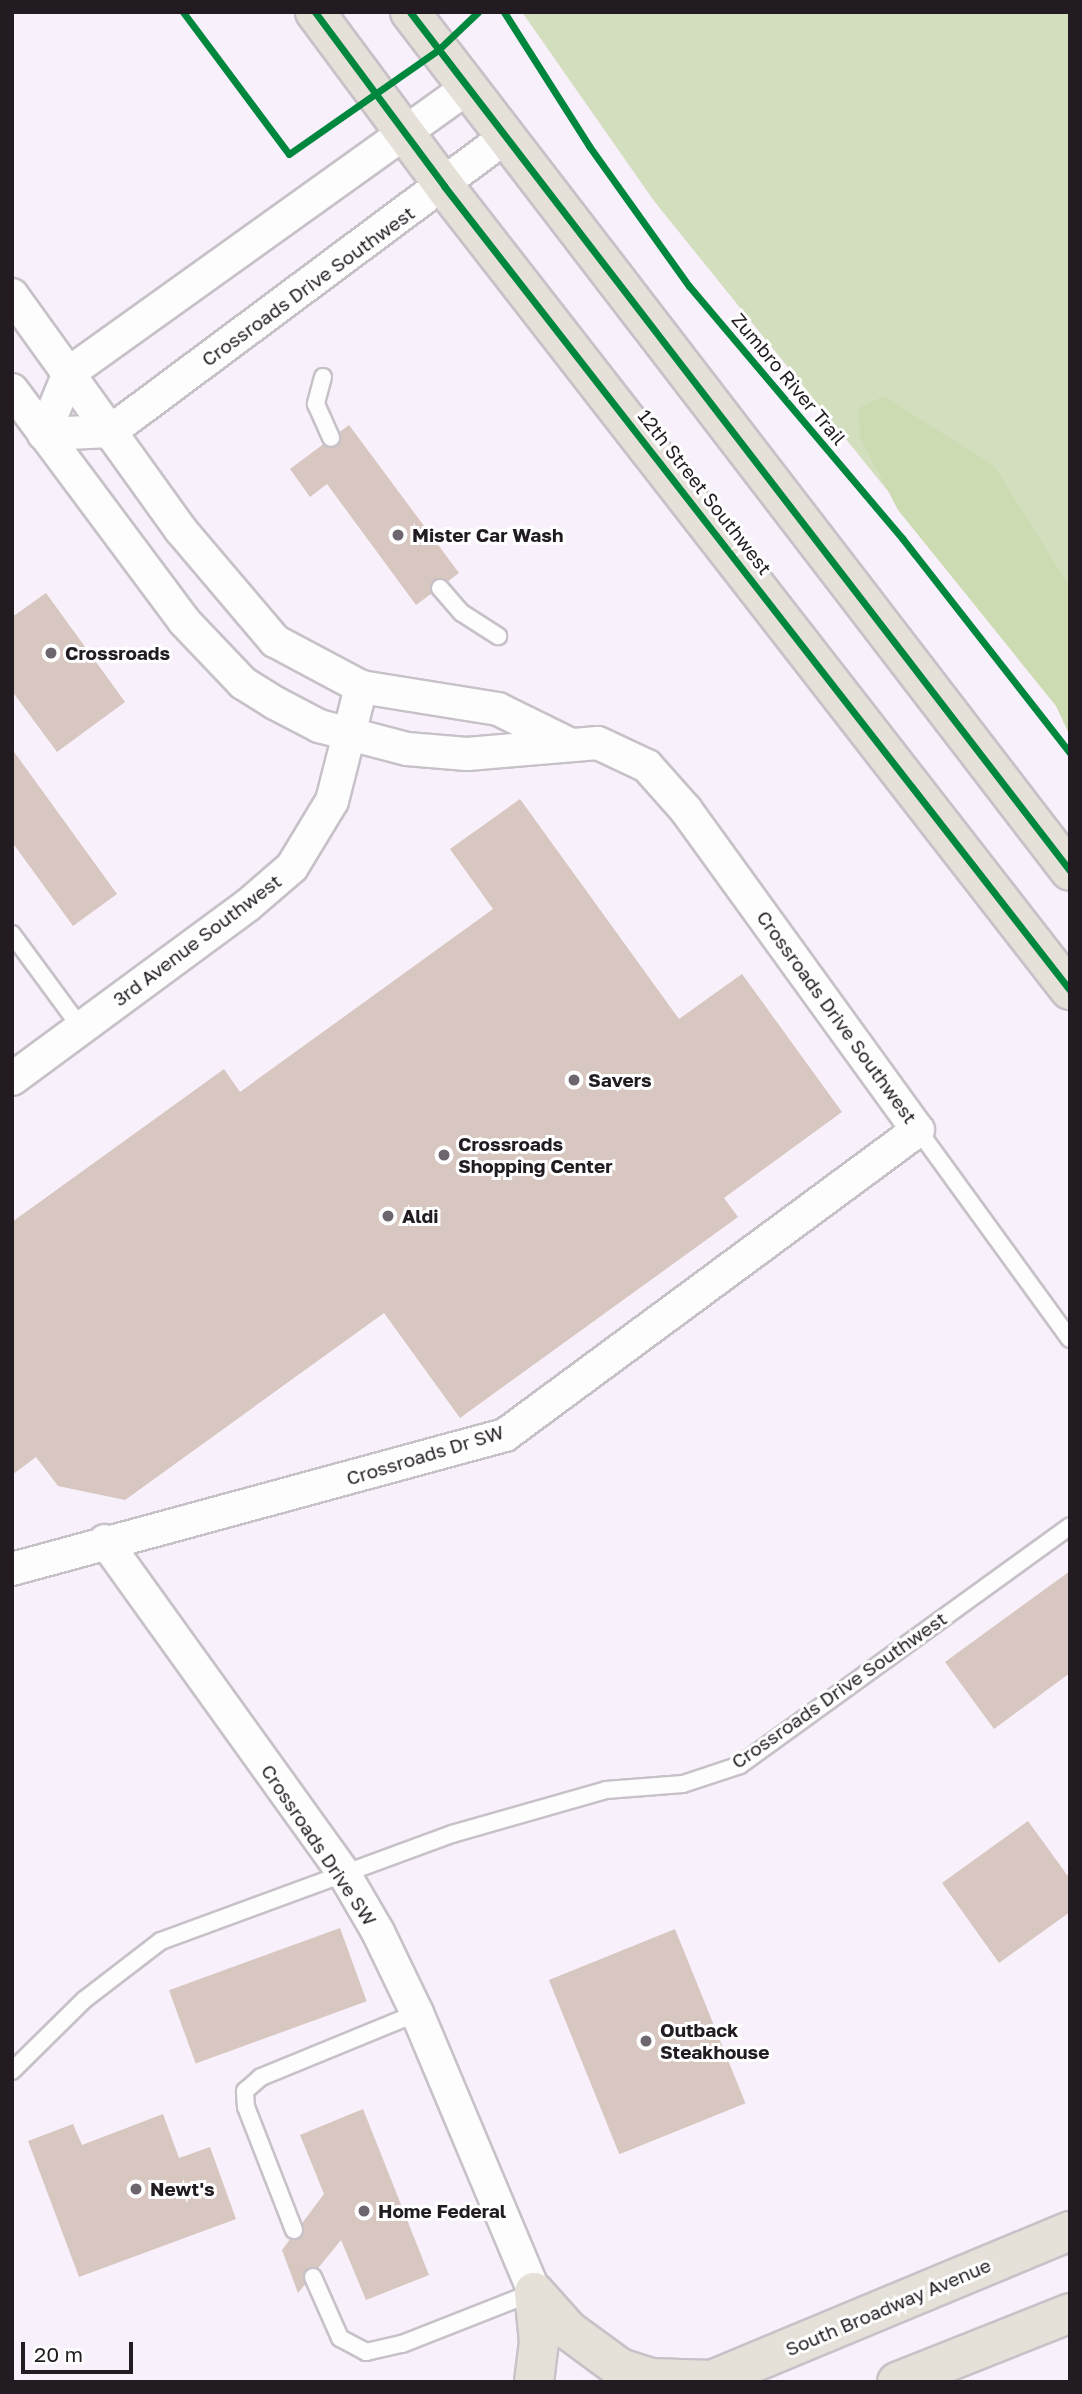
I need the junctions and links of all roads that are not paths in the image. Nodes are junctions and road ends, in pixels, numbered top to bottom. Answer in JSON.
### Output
{"nodes":[{"id":1,"x":315,"y":12,"type":"edge"},
{"id":2,"x":410,"y":12,"type":"edge"},
{"id":3,"x":466,"y":89,"type":"junction"},
{"id":4,"x":406,"y":135,"type":"junction"},
{"id":5,"x":503,"y":139,"type":"junction"},
{"id":6,"x":444,"y":186,"type":"junction"},
{"id":7,"x":12,"y":295,"type":"edge"},
{"id":8,"x":69,"y":373,"type":"junction"},
{"id":9,"x":323,"y":377,"type":"dead end"},
{"id":10,"x":12,"y":390,"type":"edge"},
{"id":11,"x":111,"y":431,"type":"junction"},
{"id":12,"x":44,"y":434,"type":"junction"},
{"id":13,"x":331,"y":438,"type":"dead end"},
{"id":14,"x":440,"y":588,"type":"dead end"},
{"id":15,"x":498,"y":636,"type":"dead end"},
{"id":16,"x":361,"y":687,"type":"junction"},
{"id":17,"x":350,"y":737,"type":"junction"},
{"id":18,"x":571,"y":745,"type":"junction"},
{"id":19,"x":1070,"y":871,"type":"edge"},
{"id":20,"x":12,"y":934,"type":"edge"},
{"id":21,"x":1070,"y":990,"type":"edge"},
{"id":22,"x":81,"y":1028,"type":"junction"},
{"id":23,"x":12,"y":1079,"type":"edge"},
{"id":24,"x":918,"y":1130,"type":"junction"},
{"id":25,"x":1070,"y":1339,"type":"edge"},
{"id":26,"x":1070,"y":1527,"type":"edge"},
{"id":27,"x":105,"y":1541,"type":"junction"},
{"id":28,"x":12,"y":1569,"type":"edge"},
{"id":29,"x":346,"y":1877,"type":"junction"},
{"id":30,"x":417,"y":2013,"type":"junction"},
{"id":31,"x":12,"y":2071,"type":"edge"},
{"id":32,"x":293,"y":2230,"type":"dead end"},
{"id":33,"x":1070,"y":2231,"type":"edge"},
{"id":34,"x":313,"y":2277,"type":"dead end"},
{"id":35,"x":534,"y":2292,"type":"junction"},
{"id":36,"x":1070,"y":2313,"type":"edge"},
{"id":37,"x":709,"y":2381,"type":"edge"},
{"id":38,"x":534,"y":2382,"type":"edge"},
{"id":39,"x":897,"y":2382,"type":"edge"}],
"edges":[{"from":1,"to":4,"type":"main road","name":"12th Street Southwest"},
{"from":2,"to":3,"type":"main road"},
{"from":3,"to":4,"type":"street"},
{"from":3,"to":5,"type":"main road"},
{"from":4,"to":6,"type":"main road","name":"12th Street Southwest"},
{"from":4,"to":8,"type":"street"},
{"from":5,"to":6,"type":"street","name":"Crossroads Drive Southwest"},
{"from":5,"to":19,"type":"main road"},
{"from":6,"to":11,"type":"street","name":"Crossroads Drive Southwest"},
{"from":6,"to":21,"type":"main road","name":"12th Street Southwest"},
{"from":7,"to":8,"type":"street","name":"Crossroads Drive Southwest"},
{"from":8,"to":11,"type":"street","name":"Crossroads Drive Southwest"},
{"from":8,"to":12,"type":"street"},
{"from":9,"to":13,"type":"lane"},
{"from":10,"to":12,"type":"street"},
{"from":11,"to":12,"type":"street"},
{"from":11,"to":16,"type":"street","name":"Crossroads Drive Southwest"},
{"from":12,"to":17,"type":"street","name":"Crossroads Drive Southwest"},
{"from":14,"to":15,"type":"lane"},
{"from":16,"to":17,"type":"street","name":"3rd Avenue Southwest"},
{"from":16,"to":18,"type":"street","name":"Crossroads Drive Southwest"},
{"from":17,"to":18,"type":"street","name":"Crossroads Drive Southwest"},
{"from":17,"to":22,"type":"street","name":"3rd Avenue Southwest"},
{"from":18,"to":24,"type":"street","name":"Crossroads Drive Southwest"},
{"from":20,"to":22,"type":"lane"},
{"from":22,"to":23,"type":"street","name":"3rd Avenue Southwest"},
{"from":24,"to":25,"type":"lane","name":"Crossroads Drive Southwest"},
{"from":24,"to":27,"type":"street","name":"Crossroads Dr SW"},
{"from":26,"to":29,"type":"lane","name":"Crossroads Drive Southwest"},
{"from":27,"to":28,"type":"street","name":"Crossroads Dr SW"},
{"from":27,"to":29,"type":"street","name":"Crossroads Drive SW"},
{"from":29,"to":30,"type":"street","name":"Crossroads Drive SW"},
{"from":29,"to":31,"type":"lane","name":"Crossroads Drive Southwest"},
{"from":30,"to":32,"type":"lane"},
{"from":30,"to":35,"type":"street","name":"Crossroads Drive SW"},
{"from":33,"to":37,"type":"main road","name":"South Broadway Avenue"},
{"from":34,"to":35,"type":"lane"},
{"from":35,"to":37,"type":"main road"},
{"from":35,"to":38,"type":"main road"},
{"from":36,"to":39,"type":"main road"}]}
